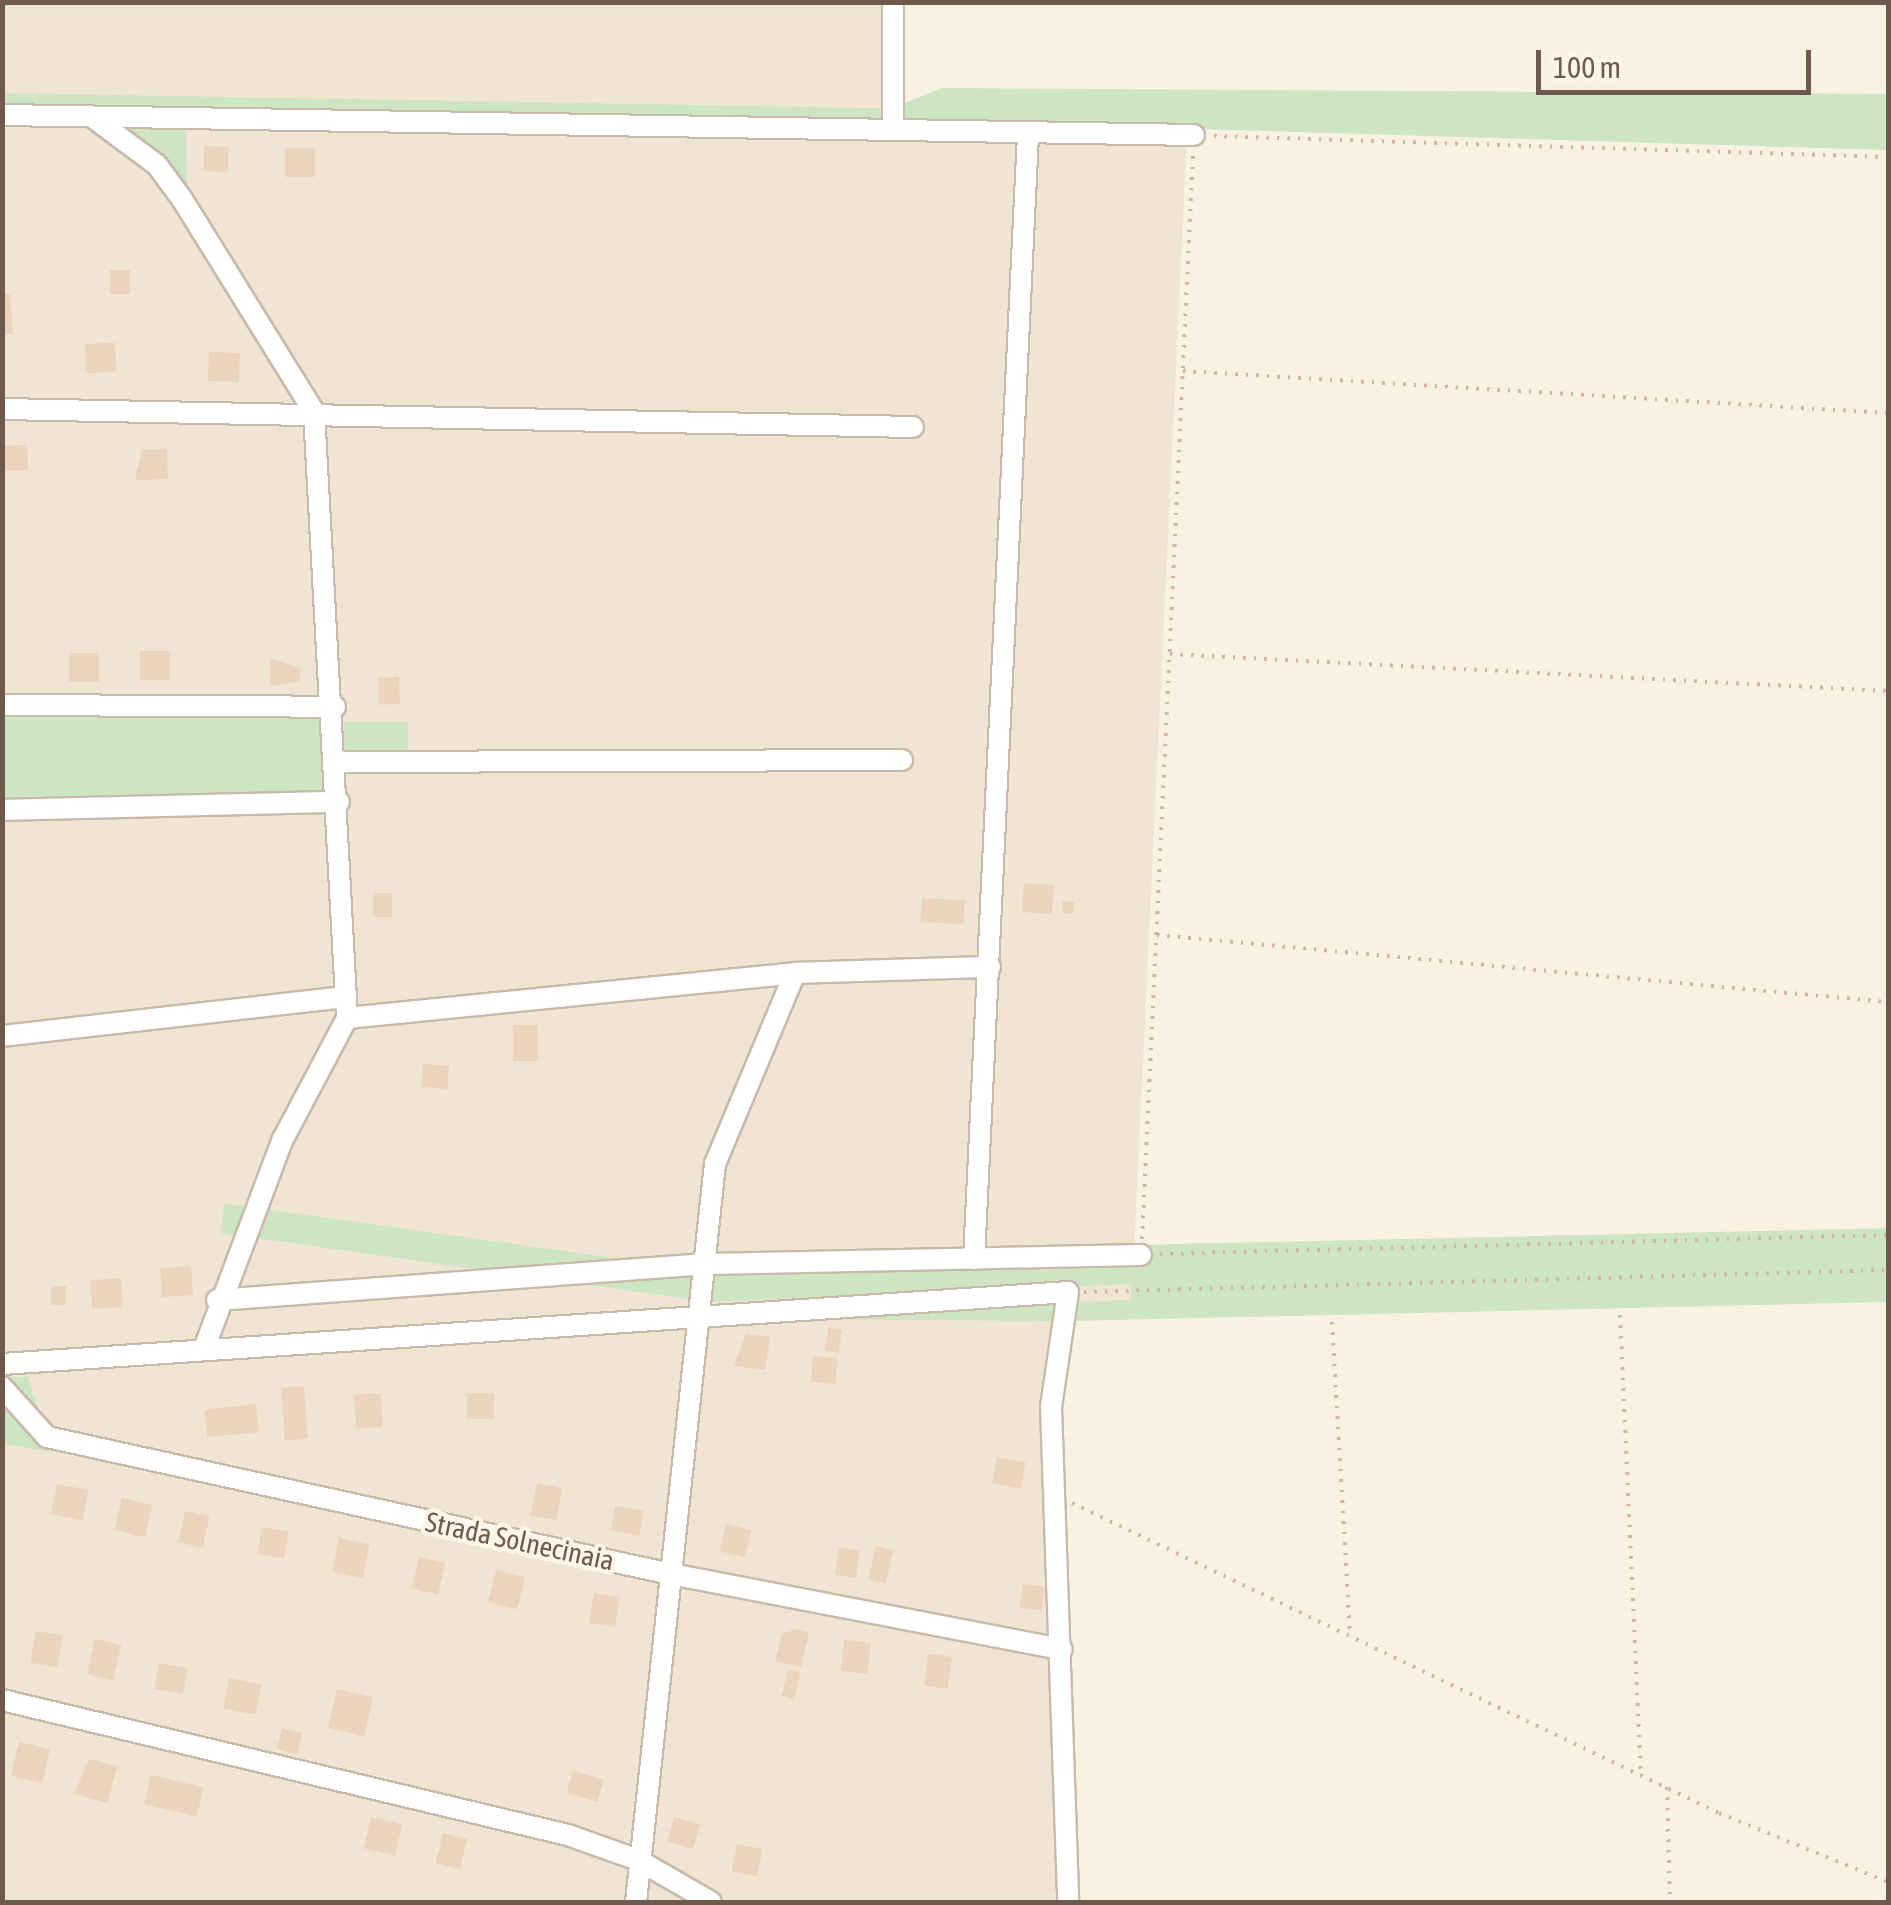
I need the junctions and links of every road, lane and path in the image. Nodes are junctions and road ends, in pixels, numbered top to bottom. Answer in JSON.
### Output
{"nodes":[{"id":1,"x":894,"y":2,"type":"edge"},
{"id":2,"x":2,"y":115,"type":"edge"},
{"id":3,"x":91,"y":116,"type":"junction"},
{"id":4,"x":893,"y":128,"type":"junction"},
{"id":5,"x":1028,"y":134,"type":"junction"},
{"id":6,"x":1194,"y":135,"type":"junction"},
{"id":7,"x":1888,"y":157,"type":"edge"},
{"id":8,"x":1183,"y":371,"type":"junction"},
{"id":9,"x":2,"y":409,"type":"edge"},
{"id":10,"x":314,"y":412,"type":"junction"},
{"id":11,"x":1888,"y":413,"type":"edge"},
{"id":12,"x":913,"y":427,"type":"dead end"},
{"id":13,"x":1170,"y":654,"type":"junction"},
{"id":14,"x":1888,"y":690,"type":"edge"},
{"id":15,"x":2,"y":705,"type":"edge"},
{"id":16,"x":336,"y":707,"type":"junction"},
{"id":17,"x":902,"y":760,"type":"dead end"},
{"id":18,"x":338,"y":762,"type":"junction"},
{"id":19,"x":339,"y":802,"type":"junction"},
{"id":20,"x":2,"y":810,"type":"edge"},
{"id":21,"x":1157,"y":935,"type":"junction"},
{"id":22,"x":990,"y":966,"type":"junction"},
{"id":23,"x":794,"y":973,"type":"junction"},
{"id":24,"x":1888,"y":1002,"type":"edge"},
{"id":25,"x":346,"y":1007,"type":"junction"},
{"id":26,"x":2,"y":1036,"type":"edge"},
{"id":27,"x":1888,"y":1235,"type":"edge"},
{"id":28,"x":1142,"y":1255,"type":"junction"},
{"id":29,"x":974,"y":1259,"type":"junction"},
{"id":30,"x":707,"y":1264,"type":"junction"},
{"id":31,"x":1888,"y":1270,"type":"edge"},
{"id":32,"x":1068,"y":1292,"type":"junction"},
{"id":33,"x":217,"y":1300,"type":"junction"},
{"id":34,"x":702,"y":1310,"type":"junction"},
{"id":35,"x":1620,"y":1315,"type":"dead end"},
{"id":36,"x":1332,"y":1322,"type":"dead end"},
{"id":37,"x":205,"y":1346,"type":"junction"},
{"id":38,"x":2,"y":1364,"type":"edge"},
{"id":39,"x":2,"y":1387,"type":"edge"},
{"id":40,"x":1054,"y":1494,"type":"junction"},
{"id":41,"x":666,"y":1573,"type":"junction"},
{"id":42,"x":1350,"y":1636,"type":"junction"},
{"id":43,"x":1062,"y":1649,"type":"junction"},
{"id":44,"x":2,"y":1700,"type":"edge"},
{"id":45,"x":1641,"y":1775,"type":"junction"},
{"id":46,"x":1667,"y":1788,"type":"junction"},
{"id":47,"x":638,"y":1860,"type":"junction"},
{"id":48,"x":1888,"y":1882,"type":"edge"},
{"id":49,"x":636,"y":1902,"type":"edge"},
{"id":50,"x":711,"y":1902,"type":"edge"},
{"id":51,"x":1068,"y":1902,"type":"edge"},
{"id":52,"x":1670,"y":1902,"type":"edge"}],
"edges":[{"from":1,"to":4,"type":"street"},
{"from":2,"to":3,"type":"street"},
{"from":3,"to":4,"type":"street"},
{"from":3,"to":10,"type":"street"},
{"from":4,"to":5,"type":"street"},
{"from":5,"to":6,"type":"street"},
{"from":5,"to":22,"type":"street"},
{"from":6,"to":7,"type":"path"},
{"from":6,"to":8,"type":"path"},
{"from":8,"to":11,"type":"path"},
{"from":8,"to":13,"type":"path"},
{"from":9,"to":10,"type":"street"},
{"from":10,"to":12,"type":"street"},
{"from":10,"to":16,"type":"street"},
{"from":13,"to":14,"type":"path"},
{"from":13,"to":21,"type":"path"},
{"from":15,"to":16,"type":"street"},
{"from":16,"to":18,"type":"street"},
{"from":17,"to":18,"type":"street"},
{"from":18,"to":19,"type":"street"},
{"from":19,"to":20,"type":"street"},
{"from":19,"to":25,"type":"street"},
{"from":21,"to":24,"type":"path"},
{"from":21,"to":28,"type":"path"},
{"from":22,"to":23,"type":"street"},
{"from":22,"to":29,"type":"street"},
{"from":23,"to":25,"type":"street"},
{"from":23,"to":30,"type":"street"},
{"from":25,"to":26,"type":"street"},
{"from":25,"to":33,"type":"street"},
{"from":27,"to":28,"type":"path"},
{"from":28,"to":29,"type":"street"},
{"from":29,"to":30,"type":"street"},
{"from":30,"to":33,"type":"street"},
{"from":30,"to":34,"type":"street"},
{"from":31,"to":32,"type":"path"},
{"from":32,"to":34,"type":"street"},
{"from":32,"to":40,"type":"street"},
{"from":33,"to":37,"type":"street"},
{"from":34,"to":37,"type":"street"},
{"from":34,"to":41,"type":"street"},
{"from":35,"to":45,"type":"path"},
{"from":36,"to":42,"type":"path"},
{"from":37,"to":38,"type":"street"},
{"from":39,"to":41,"type":"street","name":"Strada Solnecinaia"},
{"from":40,"to":42,"type":"path"},
{"from":40,"to":43,"type":"street"},
{"from":41,"to":43,"type":"street","name":"Strada Solnecinaia"},
{"from":41,"to":47,"type":"street"},
{"from":42,"to":45,"type":"path"},
{"from":43,"to":51,"type":"street"},
{"from":44,"to":47,"type":"street"},
{"from":45,"to":46,"type":"path"},
{"from":46,"to":48,"type":"path"},
{"from":46,"to":52,"type":"path"},
{"from":47,"to":49,"type":"street"},
{"from":47,"to":50,"type":"street"}]}
